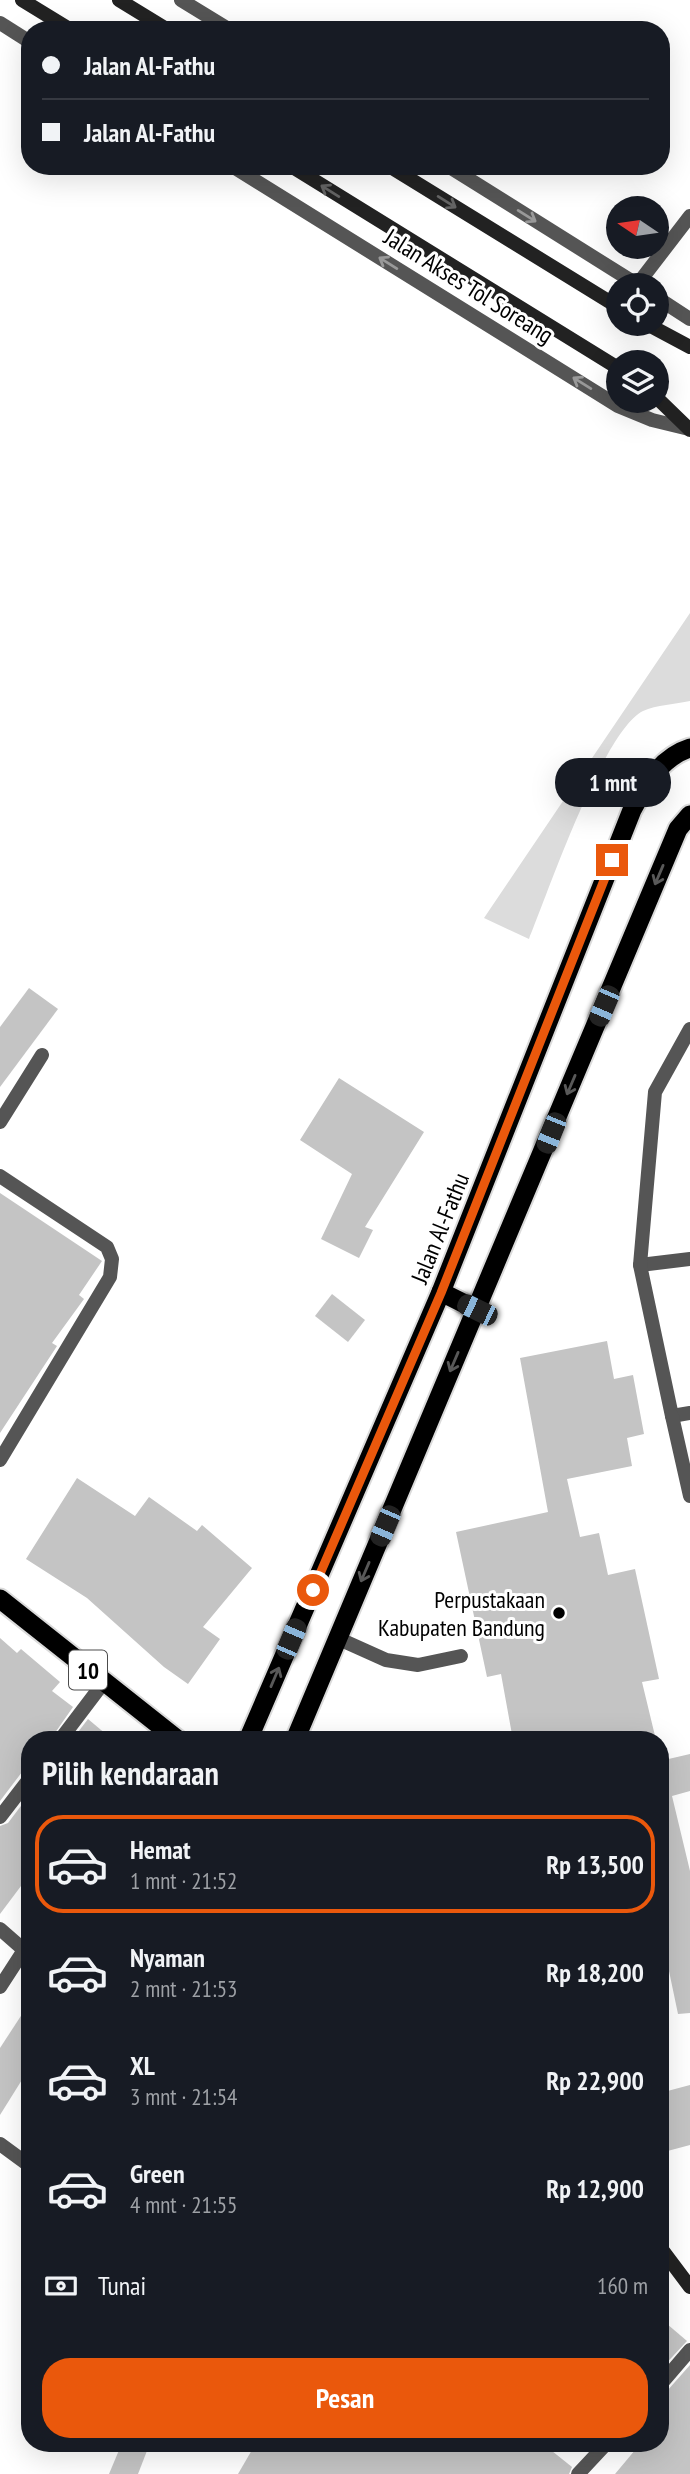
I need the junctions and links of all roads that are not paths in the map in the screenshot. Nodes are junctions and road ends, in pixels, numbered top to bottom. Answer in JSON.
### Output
{"nodes":[{"id":1,"x":22,"y":0,"type":"edge"},
{"id":2,"x":119,"y":0,"type":"edge"},
{"id":3,"x":181,"y":0,"type":"edge"},
{"id":4,"x":56,"y":21,"type":"edge"},
{"id":5,"x":153,"y":21,"type":"edge"},
{"id":6,"x":215,"y":21,"type":"edge"},
{"id":7,"x":0,"y":23,"type":"edge"},
{"id":8,"x":21,"y":36,"type":"edge"},
{"id":9,"x":247,"y":175,"type":"edge"},
{"id":10,"x":306,"y":175,"type":"edge"},
{"id":11,"x":404,"y":175,"type":"edge"},
{"id":12,"x":462,"y":175,"type":"edge"},
{"id":13,"x":690,"y":216,"type":"edge"},
{"id":14,"x":619,"y":273,"type":"edge"},
{"id":15,"x":647,"y":273,"type":"edge"},
{"id":16,"x":606,"y":300,"type":"edge"},
{"id":17,"x":669,"y":305,"type":"edge"},
{"id":18,"x":690,"y":319,"type":"edge"},
{"id":19,"x":669,"y":336,"type":"edge"},
{"id":20,"x":690,"y":347,"type":"edge"},
{"id":21,"x":606,"y":361,"type":"edge"},
{"id":22,"x":669,"y":410,"type":"edge"},
{"id":23,"x":689,"y":429,"type":"edge"},
{"id":24,"x":690,"y":748,"type":"edge"},
{"id":25,"x":690,"y":815,"type":"edge"},
{"id":26,"x":690,"y":1029,"type":"edge"},
{"id":27,"x":43,"y":1055,"type":"dead end"},
{"id":28,"x":0,"y":1122,"type":"edge"},
{"id":29,"x":0,"y":1176,"type":"edge"},
{"id":30,"x":690,"y":1259,"type":"edge"},
{"id":31,"x":640,"y":1265,"type":"junction"},
{"id":32,"x":441,"y":1293,"type":"junction"},
{"id":33,"x":477,"y":1310,"type":"junction"},
{"id":34,"x":690,"y":1413,"type":"edge"},
{"id":35,"x":672,"y":1416,"type":"junction"},
{"id":36,"x":0,"y":1460,"type":"edge"},
{"id":37,"x":690,"y":1496,"type":"edge"},
{"id":38,"x":0,"y":1599,"type":"edge"},
{"id":39,"x":337,"y":1638,"type":"junction"},
{"id":40,"x":461,"y":1656,"type":"dead end"},
{"id":41,"x":104,"y":1682,"type":"junction"},
{"id":42,"x":67,"y":1731,"type":"edge"},
{"id":43,"x":167,"y":1731,"type":"edge"},
{"id":44,"x":252,"y":1731,"type":"edge"},
{"id":45,"x":299,"y":1731,"type":"edge"},
{"id":46,"x":21,"y":1789,"type":"edge"},
{"id":47,"x":0,"y":1816,"type":"edge"},
{"id":48,"x":0,"y":1929,"type":"edge"},
{"id":49,"x":21,"y":1943,"type":"edge"},
{"id":50,"x":21,"y":1956,"type":"edge"},
{"id":51,"x":0,"y":1987,"type":"edge"},
{"id":52,"x":0,"y":2144,"type":"edge"},
{"id":53,"x":21,"y":2159,"type":"edge"},
{"id":54,"x":669,"y":2259,"type":"edge"},
{"id":55,"x":690,"y":2287,"type":"edge"},
{"id":56,"x":690,"y":2350,"type":"edge"},
{"id":57,"x":669,"y":2374,"type":"edge"},
{"id":58,"x":599,"y":2452,"type":"edge"},
{"id":59,"x":578,"y":2474,"type":"edge"}],
"edges":[{"from":1,"to":4,"type":"main road"},
{"from":2,"to":5,"type":"main road"},
{"from":3,"to":6,"type":"street"},
{"from":7,"to":8,"type":"street"},
{"from":23,"to":9,"type":"street","name":"Jalan Akses Tol Soreang","one_way":true},
{"from":21,"to":10,"type":"main road","name":"Jalan Akses Tol Soreang","one_way":true},
{"from":11,"to":16,"type":"main road","one_way":true},
{"from":12,"to":14,"type":"street","one_way":true},
{"from":13,"to":15,"type":"street"},
{"from":17,"to":18,"type":"street"},
{"from":19,"to":20,"type":"main road"},
{"from":22,"to":23,"type":"main road","name":"Jalan Akses Tol Soreang"},
{"from":24,"to":32,"type":"highway","name":"Jalan Al-Fathu"},
{"from":25,"to":33,"type":"highway","one_way":true},
{"from":26,"to":31,"type":"street"},
{"from":27,"to":28,"type":"street"},
{"from":29,"to":36,"type":"street"},
{"from":30,"to":31,"type":"street"},
{"from":31,"to":35,"type":"street"},
{"from":32,"to":33,"type":"highway"},
{"from":44,"to":32,"type":"highway","name":"Jalan Al-Fathu","one_way":true},
{"from":33,"to":39,"type":"highway","one_way":true},
{"from":34,"to":35,"type":"street"},
{"from":35,"to":37,"type":"street"},
{"from":38,"to":41,"type":"highway","number":"10"},
{"from":39,"to":40,"type":"street"},
{"from":39,"to":45,"type":"highway"},
{"from":41,"to":42,"type":"street"},
{"from":41,"to":43,"type":"highway","number":"10"},
{"from":46,"to":47,"type":"street"},
{"from":48,"to":49,"type":"street"},
{"from":50,"to":51,"type":"street"},
{"from":52,"to":53,"type":"street"},
{"from":54,"to":55,"type":"main road"},
{"from":56,"to":57,"type":"street"},
{"from":58,"to":59,"type":"street"}]}
